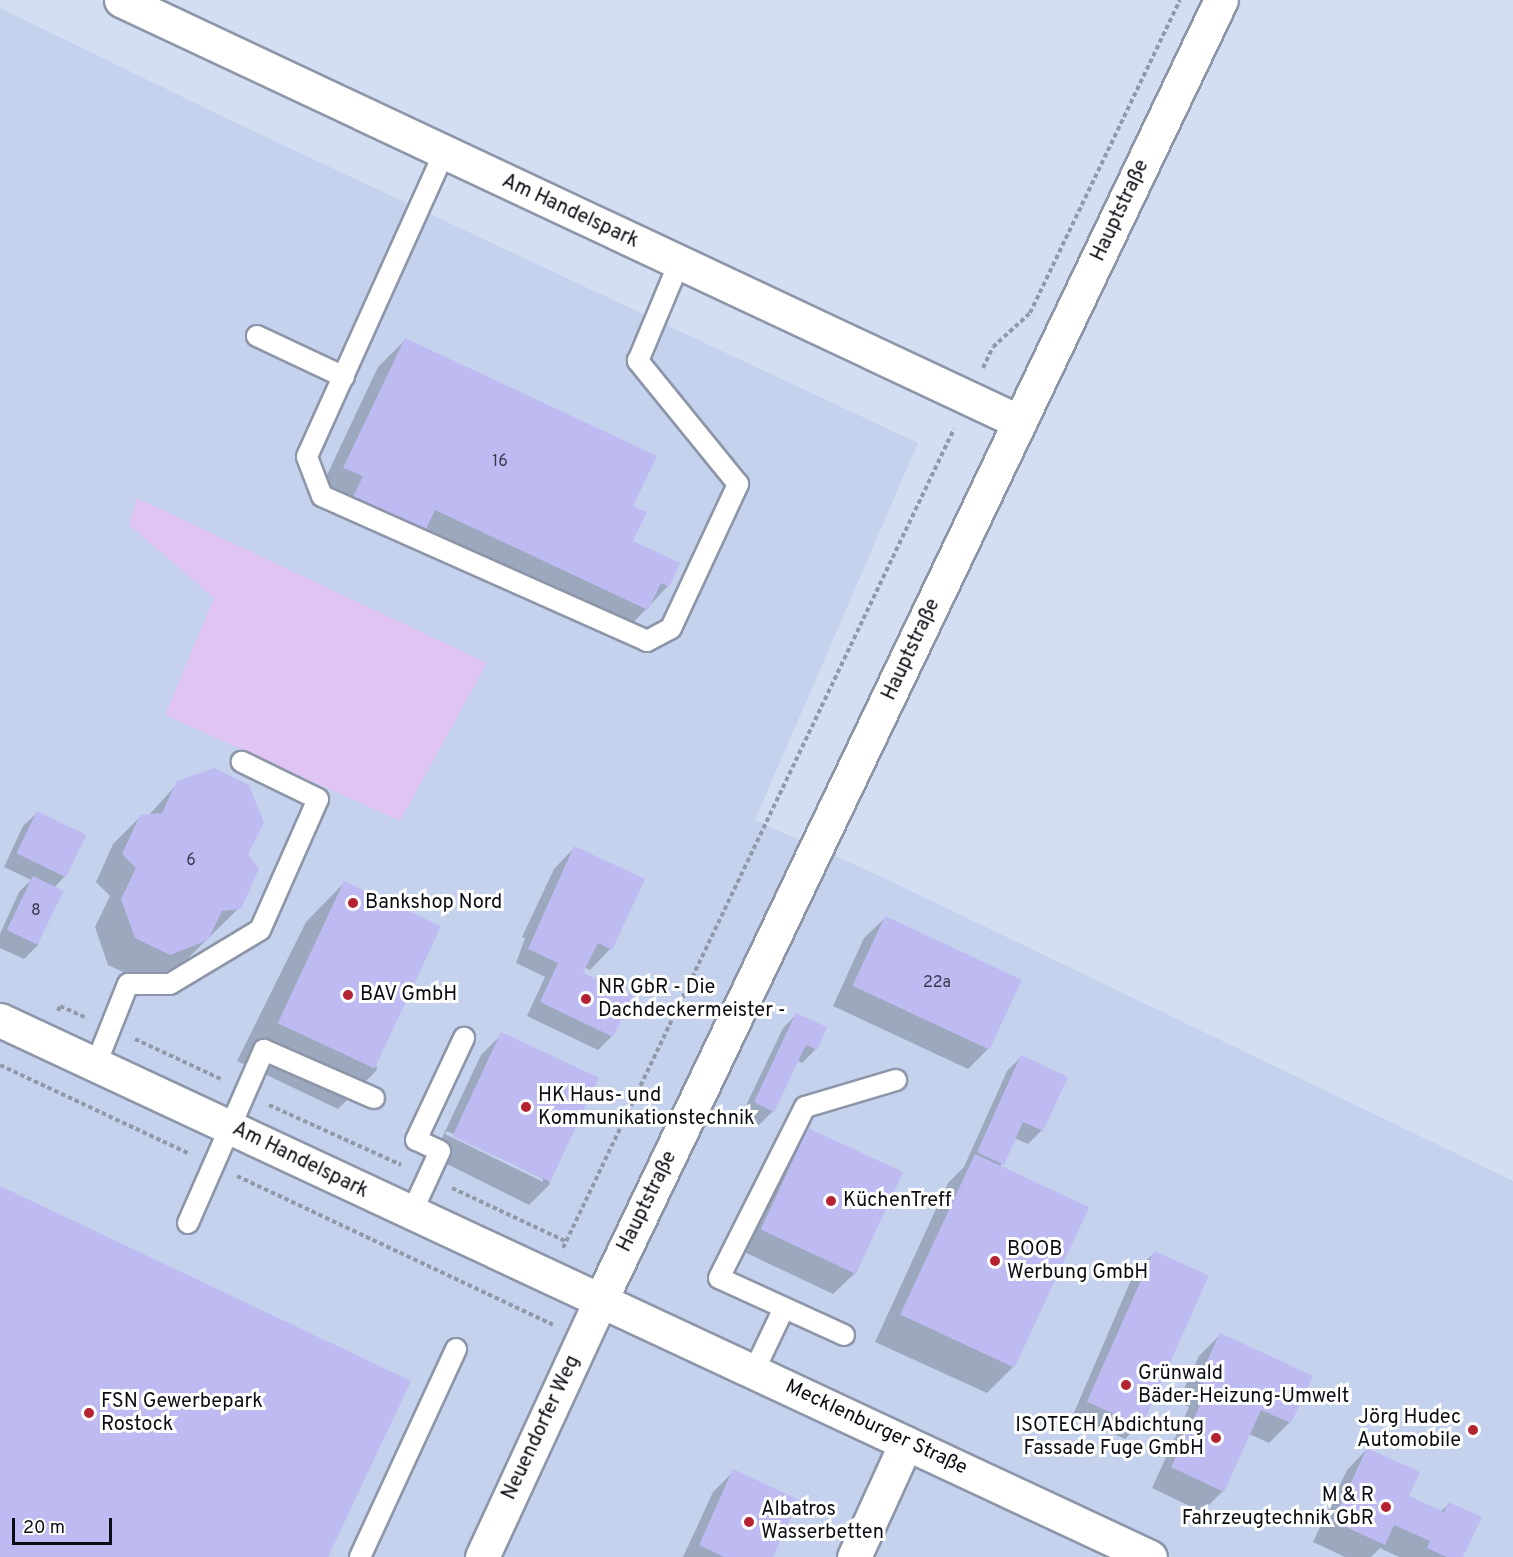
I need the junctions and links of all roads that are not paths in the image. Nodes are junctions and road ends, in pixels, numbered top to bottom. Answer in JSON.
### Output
{"nodes":[{"id":1,"x":121,"y":0,"type":"edge"},
{"id":2,"x":1221,"y":0,"type":"edge"},
{"id":3,"x":444,"y":153,"type":"junction"},
{"id":4,"x":679,"y":263,"type":"junction"},
{"id":5,"x":257,"y":336,"type":"dead end"},
{"id":6,"x":344,"y":377,"type":"junction"},
{"id":7,"x":1020,"y":423,"type":"junction"},
{"id":8,"x":242,"y":762,"type":"dead end"},
{"id":9,"x":0,"y":1020,"type":"edge"},
{"id":10,"x":464,"y":1038,"type":"dead end"},
{"id":11,"x":96,"y":1064,"type":"junction"},
{"id":12,"x":897,"y":1080,"type":"dead end"},
{"id":13,"x":374,"y":1098,"type":"dead end"},
{"id":14,"x":232,"y":1128,"type":"junction"},
{"id":15,"x":411,"y":1214,"type":"junction"},
{"id":16,"x":188,"y":1223,"type":"dead end"},
{"id":17,"x":601,"y":1299,"type":"junction"},
{"id":18,"x":784,"y":1308,"type":"junction"},
{"id":19,"x":844,"y":1335,"type":"dead end"},
{"id":20,"x":456,"y":1349,"type":"dead end"},
{"id":21,"x":754,"y":1371,"type":"junction"},
{"id":22,"x":906,"y":1443,"type":"junction"},
{"id":23,"x":360,"y":1557,"type":"edge"},
{"id":24,"x":482,"y":1557,"type":"edge"},
{"id":25,"x":854,"y":1557,"type":"edge"},
{"id":26,"x":1150,"y":1557,"type":"edge"}],
"edges":[{"from":1,"to":3,"type":"street","name":"Am Handelspark"},
{"from":2,"to":7,"type":"street","name":"Hauptstraße"},
{"from":3,"to":4,"type":"street","name":"Am Handelspark"},
{"from":3,"to":6,"type":"lane"},
{"from":4,"to":6,"type":"lane"},
{"from":4,"to":7,"type":"street","name":"Am Handelspark"},
{"from":5,"to":6,"type":"lane"},
{"from":7,"to":17,"type":"street","name":"Hauptstraße"},
{"from":8,"to":11,"type":"lane"},
{"from":9,"to":11,"type":"street","name":"Am Handelspark"},
{"from":10,"to":15,"type":"lane"},
{"from":11,"to":14,"type":"street","name":"Am Handelspark"},
{"from":12,"to":18,"type":"lane"},
{"from":13,"to":14,"type":"lane"},
{"from":14,"to":15,"type":"street","name":"Am Handelspark"},
{"from":14,"to":16,"type":"lane"},
{"from":15,"to":17,"type":"street","name":"Am Handelspark"},
{"from":17,"to":21,"type":"street","name":"Mecklenburger Straße"},
{"from":17,"to":24,"type":"street","name":"Neuendorfer Weg"},
{"from":18,"to":19,"type":"lane"},
{"from":18,"to":21,"type":"lane"},
{"from":20,"to":23,"type":"lane"},
{"from":21,"to":22,"type":"street","name":"Mecklenburger Straße"},
{"from":22,"to":25,"type":"street"},
{"from":22,"to":26,"type":"street","name":"Mecklenburger Straße"}]}
